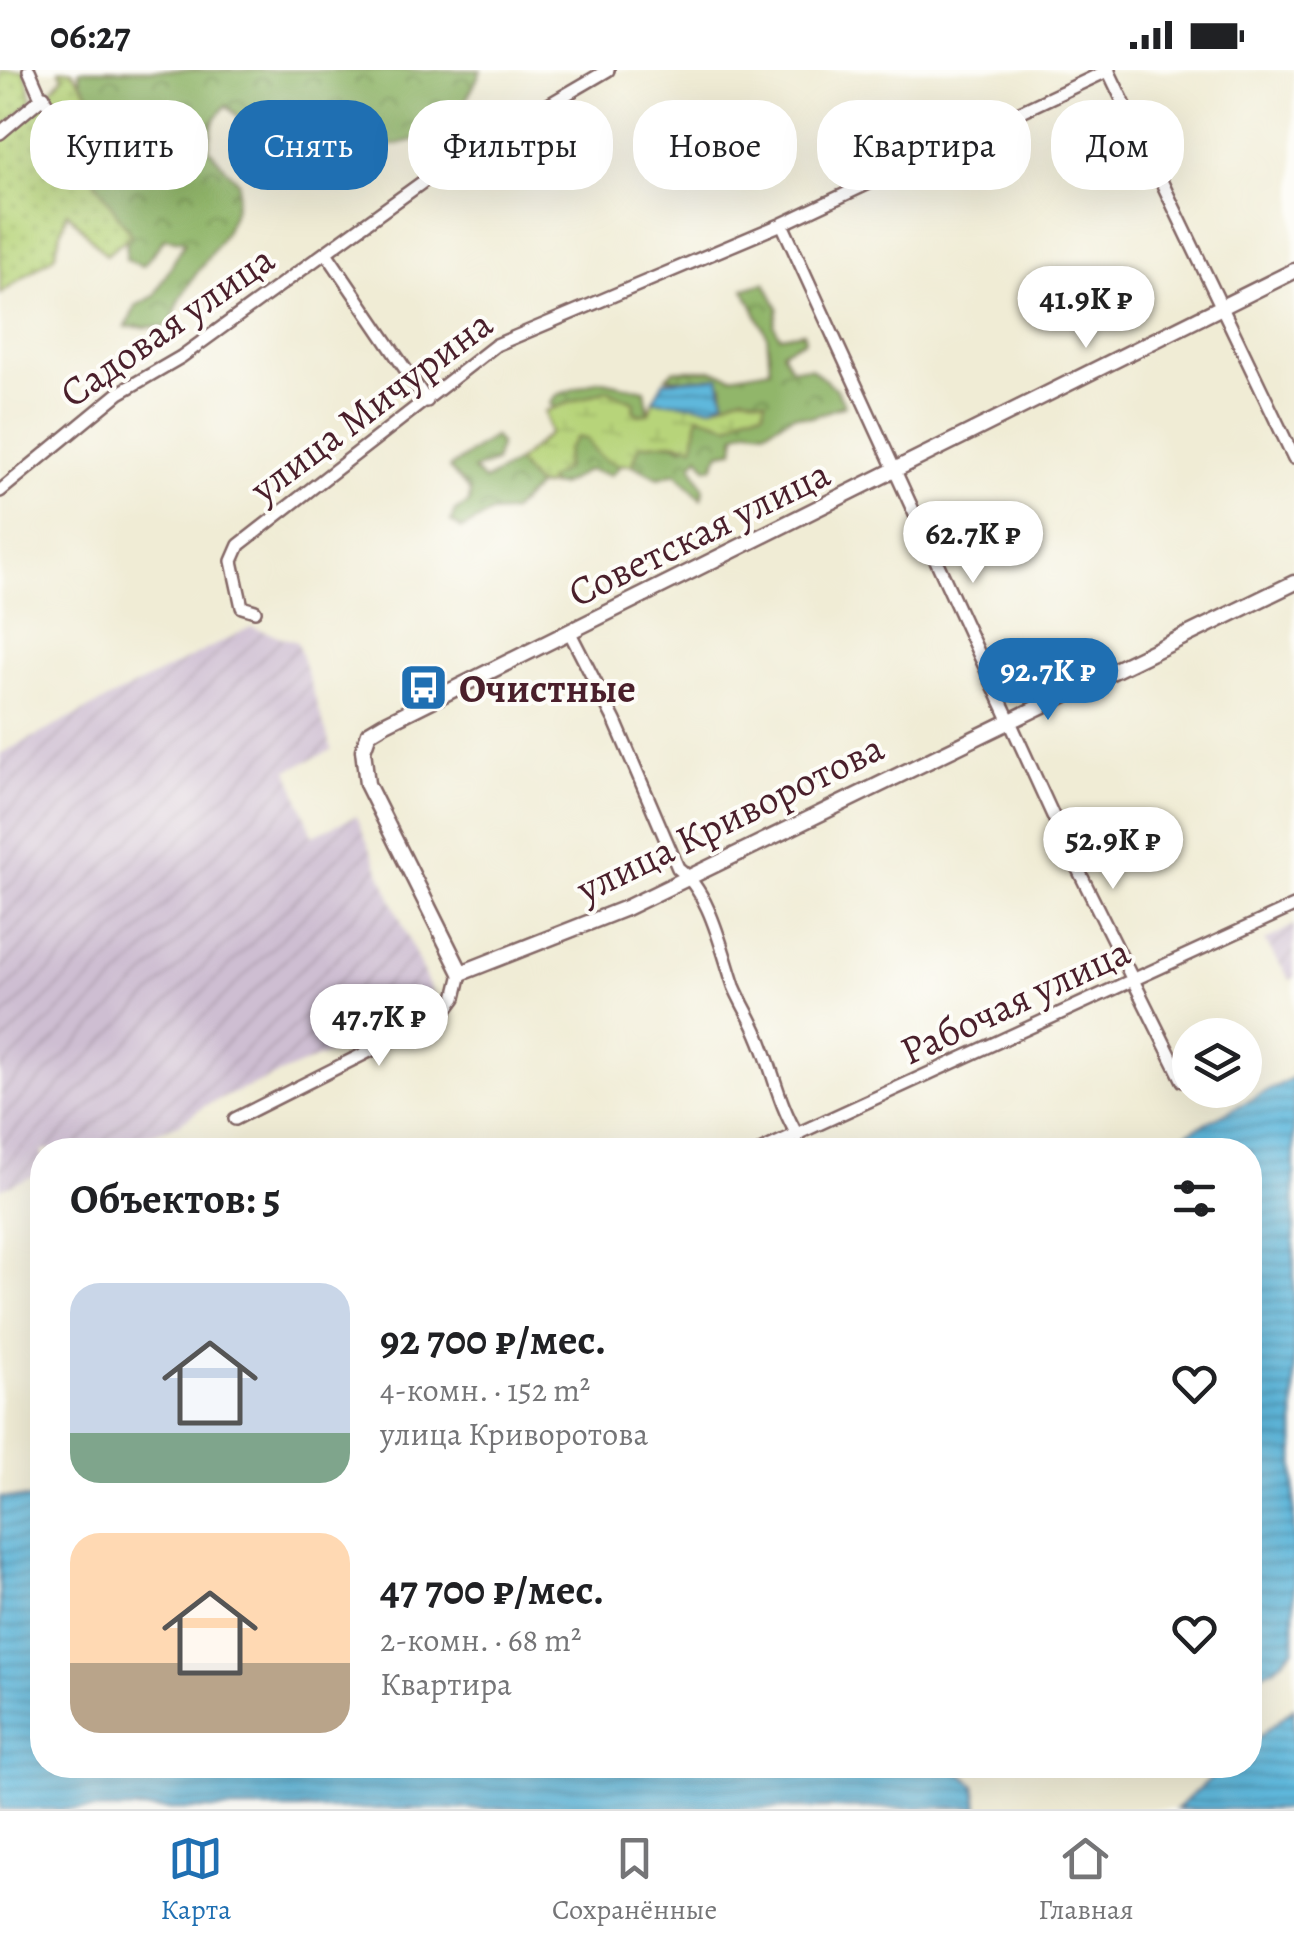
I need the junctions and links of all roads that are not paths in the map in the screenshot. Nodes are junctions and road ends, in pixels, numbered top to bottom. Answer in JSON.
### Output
{"nodes":[{"id":1,"x":29,"y":70,"type":"edge"},
{"id":2,"x":608,"y":70,"type":"edge"},
{"id":3,"x":1108,"y":70,"type":"edge"},
{"id":4,"x":44,"y":96,"type":"junction"},
{"id":5,"x":47,"y":100,"type":"edge"},
{"id":6,"x":0,"y":132,"type":"edge"},
{"id":7,"x":782,"y":224,"type":"junction"},
{"id":8,"x":327,"y":254,"type":"junction"},
{"id":9,"x":1294,"y":272,"type":"edge"},
{"id":10,"x":1219,"y":308,"type":"junction"},
{"id":11,"x":427,"y":400,"type":"junction"},
{"id":12,"x":1294,"y":458,"type":"edge"},
{"id":13,"x":898,"y":470,"type":"junction"},
{"id":14,"x":0,"y":491,"type":"edge"},
{"id":15,"x":1294,"y":582,"type":"edge"},
{"id":16,"x":255,"y":612,"type":"dead end"},
{"id":17,"x":570,"y":632,"type":"junction"},
{"id":18,"x":1009,"y":718,"type":"junction"},
{"id":19,"x":690,"y":877,"type":"junction"},
{"id":20,"x":1294,"y":906,"type":"edge"},
{"id":21,"x":461,"y":973,"type":"junction"},
{"id":22,"x":1135,"y":982,"type":"junction"},
{"id":23,"x":1172,"y":1060,"type":"edge"},
{"id":24,"x":236,"y":1119,"type":"dead end"},
{"id":25,"x":798,"y":1136,"type":"junction"},
{"id":26,"x":793,"y":1138,"type":"edge"}],
"edges":[{"from":1,"to":4,"type":"street"},
{"from":2,"to":8,"type":"street","name":"Садовая улица"},
{"from":3,"to":7,"type":"street","name":"улица Мичурина"},
{"from":3,"to":10,"type":"street"},
{"from":4,"to":5,"type":"street"},
{"from":4,"to":6,"type":"street"},
{"from":7,"to":11,"type":"street","name":"улица Мичурина"},
{"from":7,"to":13,"type":"street"},
{"from":8,"to":11,"type":"street","name":"Садовая улица"},
{"from":8,"to":14,"type":"street","name":"Садовая улица"},
{"from":9,"to":10,"type":"street","name":"Советская улица"},
{"from":10,"to":12,"type":"street"},
{"from":10,"to":13,"type":"street","name":"Советская улица"},
{"from":11,"to":16,"type":"street","name":"улица Мичурина"},
{"from":13,"to":17,"type":"street","name":"Советская улица"},
{"from":13,"to":18,"type":"street"},
{"from":15,"to":18,"type":"street","name":"улица Криворотова"},
{"from":17,"to":19,"type":"street"},
{"from":17,"to":21,"type":"street","name":"Советская улица"},
{"from":18,"to":19,"type":"street","name":"улица Криворотова"},
{"from":18,"to":22,"type":"street"},
{"from":19,"to":21,"type":"street","name":"улица Криворотова"},
{"from":19,"to":25,"type":"street"},
{"from":20,"to":22,"type":"street","name":"Рабочая улица"},
{"from":21,"to":24,"type":"street"},
{"from":22,"to":23,"type":"street"},
{"from":22,"to":25,"type":"street","name":"Рабочая улица"},
{"from":25,"to":26,"type":"street","name":"Рабочая улица"}]}
